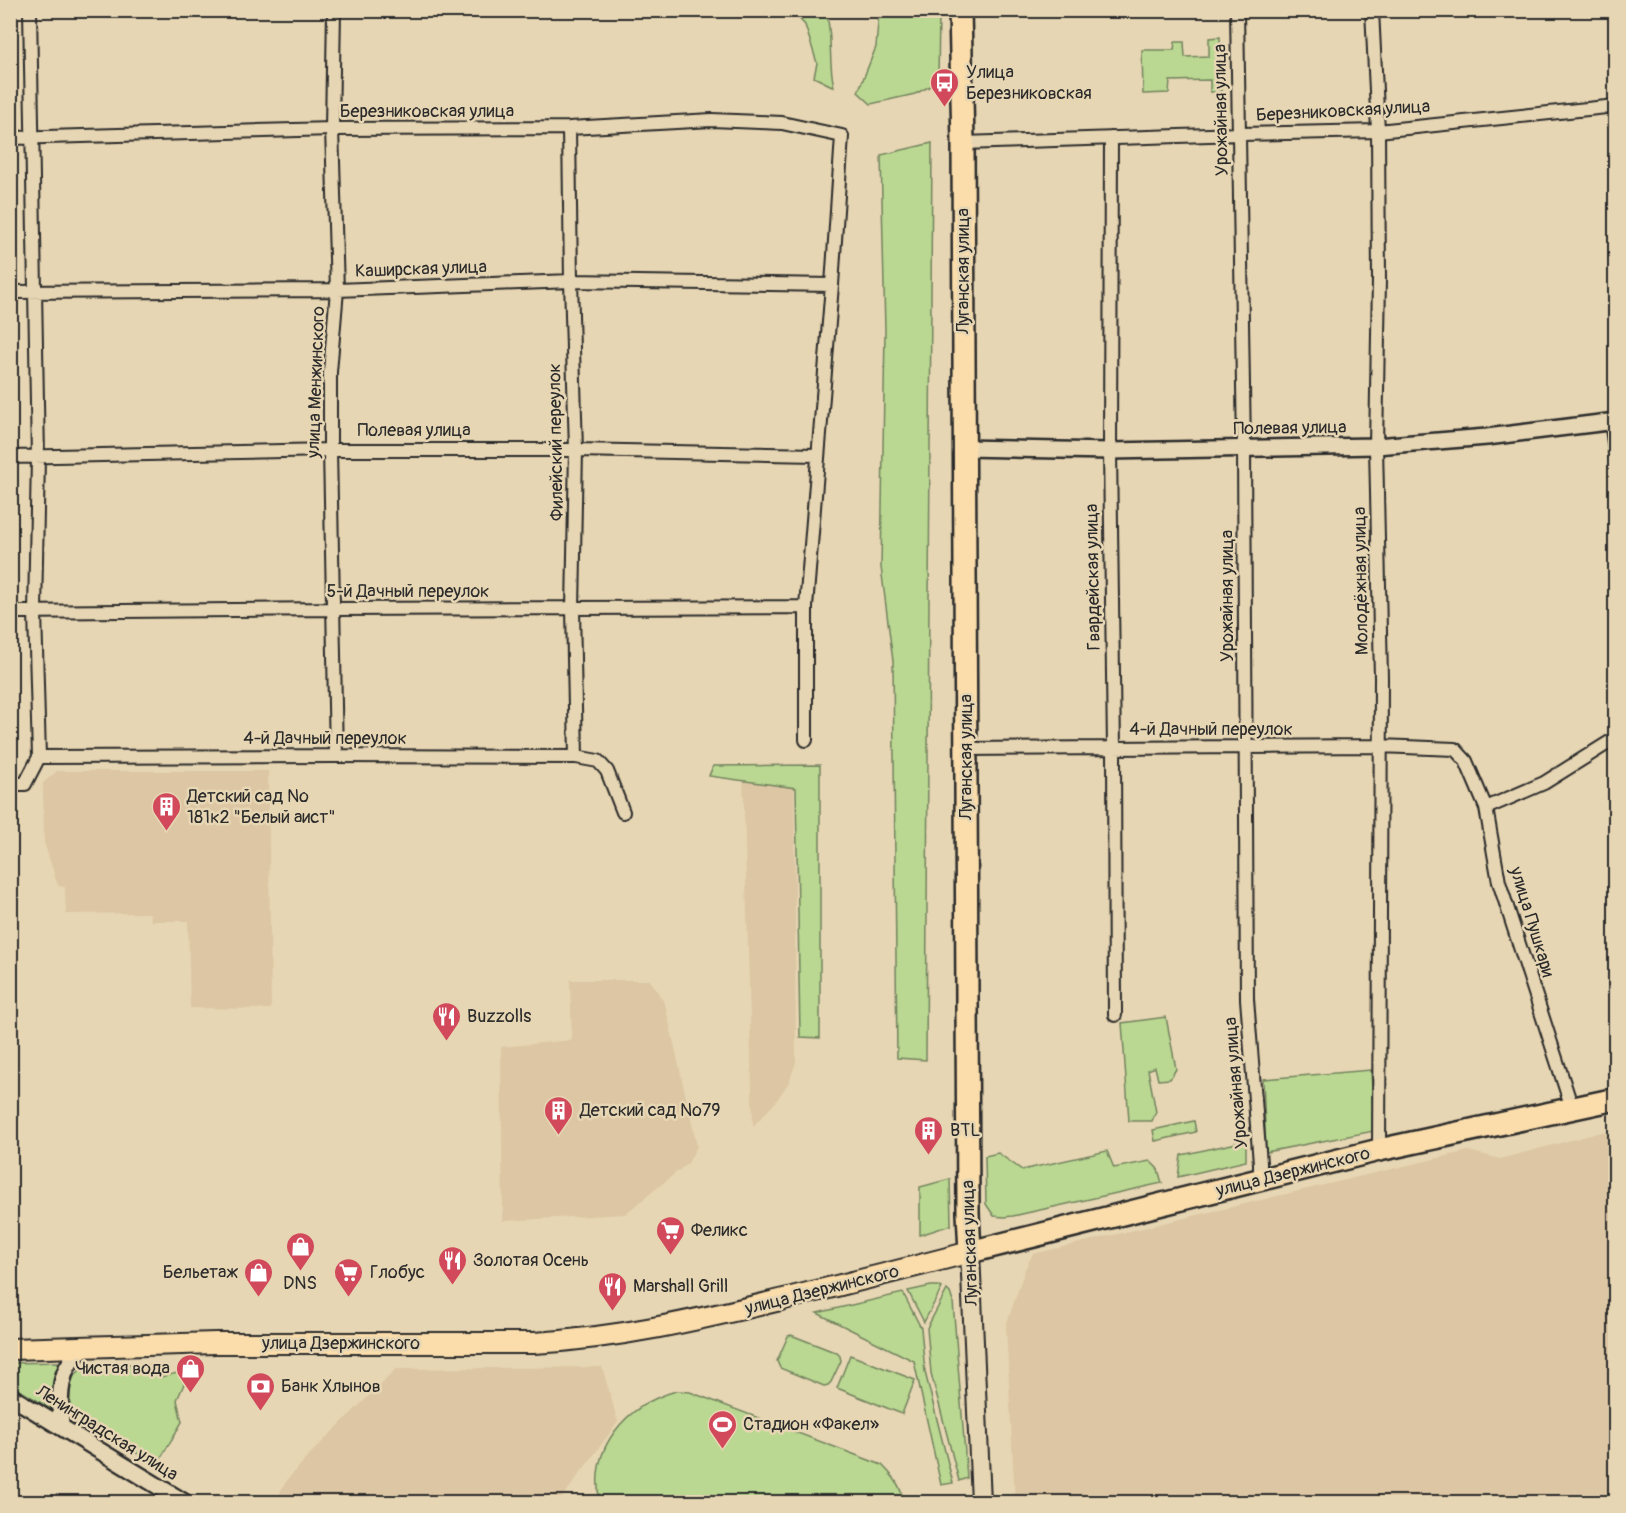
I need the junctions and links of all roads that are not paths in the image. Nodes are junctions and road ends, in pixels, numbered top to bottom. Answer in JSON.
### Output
{"nodes":[{"id":1,"x":30,"y":10,"type":"edge"},
{"id":2,"x":334,"y":10,"type":"edge"},
{"id":3,"x":960,"y":10,"type":"edge"},
{"id":4,"x":1237,"y":10,"type":"edge"},
{"id":5,"x":1372,"y":10,"type":"edge"},
{"id":6,"x":1616,"y":106,"type":"edge"},
{"id":7,"x":569,"y":128,"type":"junction"},
{"id":8,"x":332,"y":129,"type":"junction"},
{"id":9,"x":1378,"y":131,"type":"junction"},
{"id":10,"x":1240,"y":134,"type":"junction"},
{"id":11,"x":10,"y":138,"type":"edge"},
{"id":12,"x":33,"y":138,"type":"junction"},
{"id":13,"x":1111,"y":138,"type":"junction"},
{"id":14,"x":963,"y":143,"type":"junction"},
{"id":15,"x":571,"y":281,"type":"junction"},
{"id":16,"x":832,"y":285,"type":"junction"},
{"id":17,"x":338,"y":290,"type":"junction"},
{"id":18,"x":10,"y":292,"type":"edge"},
{"id":19,"x":35,"y":292,"type":"junction"},
{"id":20,"x":1613,"y":421,"type":"edge"},
{"id":21,"x":1376,"y":446,"type":"junction"},
{"id":22,"x":964,"y":448,"type":"junction"},
{"id":23,"x":1244,"y":448,"type":"junction"},
{"id":24,"x":330,"y":450,"type":"junction"},
{"id":25,"x":576,"y":450,"type":"junction"},
{"id":26,"x":1110,"y":452,"type":"junction"},
{"id":27,"x":817,"y":455,"type":"junction"},
{"id":28,"x":10,"y":457,"type":"edge"},
{"id":29,"x":38,"y":458,"type":"junction"},
{"id":30,"x":1616,"y":458,"type":"edge"},
{"id":31,"x":806,"y":607,"type":"junction"},
{"id":32,"x":334,"y":609,"type":"junction"},
{"id":33,"x":573,"y":609,"type":"junction"},
{"id":34,"x":10,"y":612,"type":"edge"},
{"id":35,"x":35,"y":612,"type":"junction"},
{"id":36,"x":1616,"y":738,"type":"edge"},
{"id":37,"x":806,"y":740,"type":"dead end"},
{"id":38,"x":1380,"y":746,"type":"junction"},
{"id":39,"x":1245,"y":747,"type":"junction"},
{"id":40,"x":966,"y":748,"type":"junction"},
{"id":41,"x":1114,"y":748,"type":"junction"},
{"id":42,"x":1455,"y":749,"type":"joint"},
{"id":43,"x":336,"y":756,"type":"junction"},
{"id":44,"x":39,"y":757,"type":"junction"},
{"id":45,"x":576,"y":757,"type":"junction"},
{"id":46,"x":10,"y":784,"type":"edge"},
{"id":47,"x":1486,"y":808,"type":"junction"},
{"id":48,"x":623,"y":812,"type":"dead end"},
{"id":49,"x":1115,"y":1015,"type":"dead end"},
{"id":50,"x":1616,"y":1099,"type":"edge"},
{"id":51,"x":1572,"y":1108,"type":"junction"},
{"id":52,"x":1379,"y":1150,"type":"junction"},
{"id":53,"x":1260,"y":1180,"type":"junction"},
{"id":54,"x":970,"y":1252,"type":"junction"},
{"id":55,"x":84,"y":1347,"type":"junction"},
{"id":56,"x":10,"y":1349,"type":"edge"},
{"id":57,"x":10,"y":1396,"type":"edge"},
{"id":58,"x":61,"y":1426,"type":"junction"},
{"id":59,"x":184,"y":1503,"type":"edge"},
{"id":60,"x":981,"y":1503,"type":"edge"}],
"edges":[{"from":1,"to":12,"type":"street"},
{"from":2,"to":8,"type":"street","name":"улица Менжинского"},
{"from":3,"to":14,"type":"highway","name":"Луганская улица"},
{"from":4,"to":10,"type":"street","name":"Урожайная улица"},
{"from":5,"to":9,"type":"street","name":"Молодёжная улица"},
{"from":6,"to":9,"type":"street","name":"Березниковская улица"},
{"from":7,"to":8,"type":"street","name":"Березниковская улица"},
{"from":7,"to":15,"type":"street","name":"Филейский переулок"},
{"from":7,"to":16,"type":"street","name":"Березниковская улица"},
{"from":8,"to":12,"type":"street","name":"Березниковская улица"},
{"from":8,"to":17,"type":"street","name":"улица Менжинского"},
{"from":9,"to":10,"type":"street","name":"Березниковская улица"},
{"from":9,"to":21,"type":"street","name":"Молодёжная улица"},
{"from":10,"to":13,"type":"street","name":"Березниковская улица"},
{"from":10,"to":23,"type":"street","name":"Урожайная улица"},
{"from":11,"to":12,"type":"street","name":"Березниковская улица"},
{"from":12,"to":19,"type":"street"},
{"from":13,"to":14,"type":"street","name":"Березниковская улица"},
{"from":13,"to":26,"type":"street","name":"Гвардейская улица"},
{"from":14,"to":22,"type":"highway","name":"Луганская улица"},
{"from":15,"to":16,"type":"street","name":"Каширская улица"},
{"from":15,"to":17,"type":"street","name":"Каширская улица"},
{"from":15,"to":25,"type":"street","name":"Филейский переулок"},
{"from":16,"to":27,"type":"street"},
{"from":17,"to":19,"type":"street","name":"Каширская улица"},
{"from":17,"to":24,"type":"street","name":"улица Менжинского"},
{"from":18,"to":19,"type":"street","name":"Каширская улица"},
{"from":19,"to":29,"type":"street"},
{"from":20,"to":21,"type":"street","name":"Полевая улица"},
{"from":20,"to":30,"type":"street"},
{"from":21,"to":23,"type":"street","name":"Полевая улица"},
{"from":21,"to":38,"type":"street","name":"Молодёжная улица"},
{"from":22,"to":26,"type":"street","name":"Полевая улица"},
{"from":22,"to":40,"type":"highway","name":"Луганская улица"},
{"from":23,"to":26,"type":"street","name":"Полевая улица"},
{"from":23,"to":39,"type":"street","name":"Урожайная улица"},
{"from":24,"to":25,"type":"street","name":"Полевая улица"},
{"from":24,"to":29,"type":"street","name":"Полевая улица"},
{"from":24,"to":32,"type":"street","name":"улица Менжинского"},
{"from":25,"to":27,"type":"street","name":"Полевая улица"},
{"from":25,"to":33,"type":"street","name":"Филейский переулок"},
{"from":26,"to":41,"type":"street","name":"Гвардейская улица"},
{"from":27,"to":31,"type":"street"},
{"from":28,"to":29,"type":"street","name":"Полевая улица"},
{"from":29,"to":35,"type":"street"},
{"from":31,"to":33,"type":"street","name":"5-й Дачный переулок"},
{"from":31,"to":37,"type":"street"},
{"from":32,"to":33,"type":"street","name":"5-й Дачный переулок"},
{"from":32,"to":35,"type":"street","name":"5-й Дачный переулок"},
{"from":32,"to":43,"type":"street","name":"улица Менжинского"},
{"from":33,"to":45,"type":"street","name":"Филейский переулок"},
{"from":34,"to":35,"type":"street","name":"5-й Дачный переулок"},
{"from":35,"to":44,"type":"street"},
{"from":36,"to":47,"type":"street"},
{"from":38,"to":39,"type":"street","name":"4-й Дачный переулок"},
{"from":38,"to":42,"type":"street","name":"4-й Дачный переулок"},
{"from":38,"to":52,"type":"street","name":"Молодёжная улица"},
{"from":39,"to":41,"type":"street","name":"4-й Дачный переулок"},
{"from":39,"to":53,"type":"street","name":"Урожайная улица"},
{"from":40,"to":41,"type":"street","name":"4-й Дачный переулок"},
{"from":40,"to":54,"type":"highway","name":"Луганская улица"},
{"from":41,"to":49,"type":"street","name":"Гвардейская улица"},
{"from":42,"to":47,"type":"street","name":"улица Пушкари"},
{"from":43,"to":44,"type":"street","name":"4-й Дачный переулок"},
{"from":43,"to":45,"type":"street","name":"4-й Дачный переулок"},
{"from":44,"to":46,"type":"street"},
{"from":45,"to":48,"type":"street","name":"4-й Дачный переулок"},
{"from":47,"to":51,"type":"street","name":"улица Пушкари"},
{"from":50,"to":51,"type":"highway","name":"улица Дзержинского"},
{"from":51,"to":52,"type":"highway","name":"улица Дзержинского"},
{"from":52,"to":53,"type":"highway","name":"улица Дзержинского"},
{"from":53,"to":54,"type":"highway","name":"улица Дзержинского"},
{"from":54,"to":55,"type":"main road","name":"улица Дзержинского"},
{"from":54,"to":60,"type":"main road","name":"Луганская улица"},
{"from":55,"to":56,"type":"main road","name":"улица Дзержинского"},
{"from":55,"to":58,"type":"street"},
{"from":57,"to":58,"type":"street","name":"Ленинградская улица"},
{"from":58,"to":59,"type":"street","name":"Ленинградская улица"}]}
